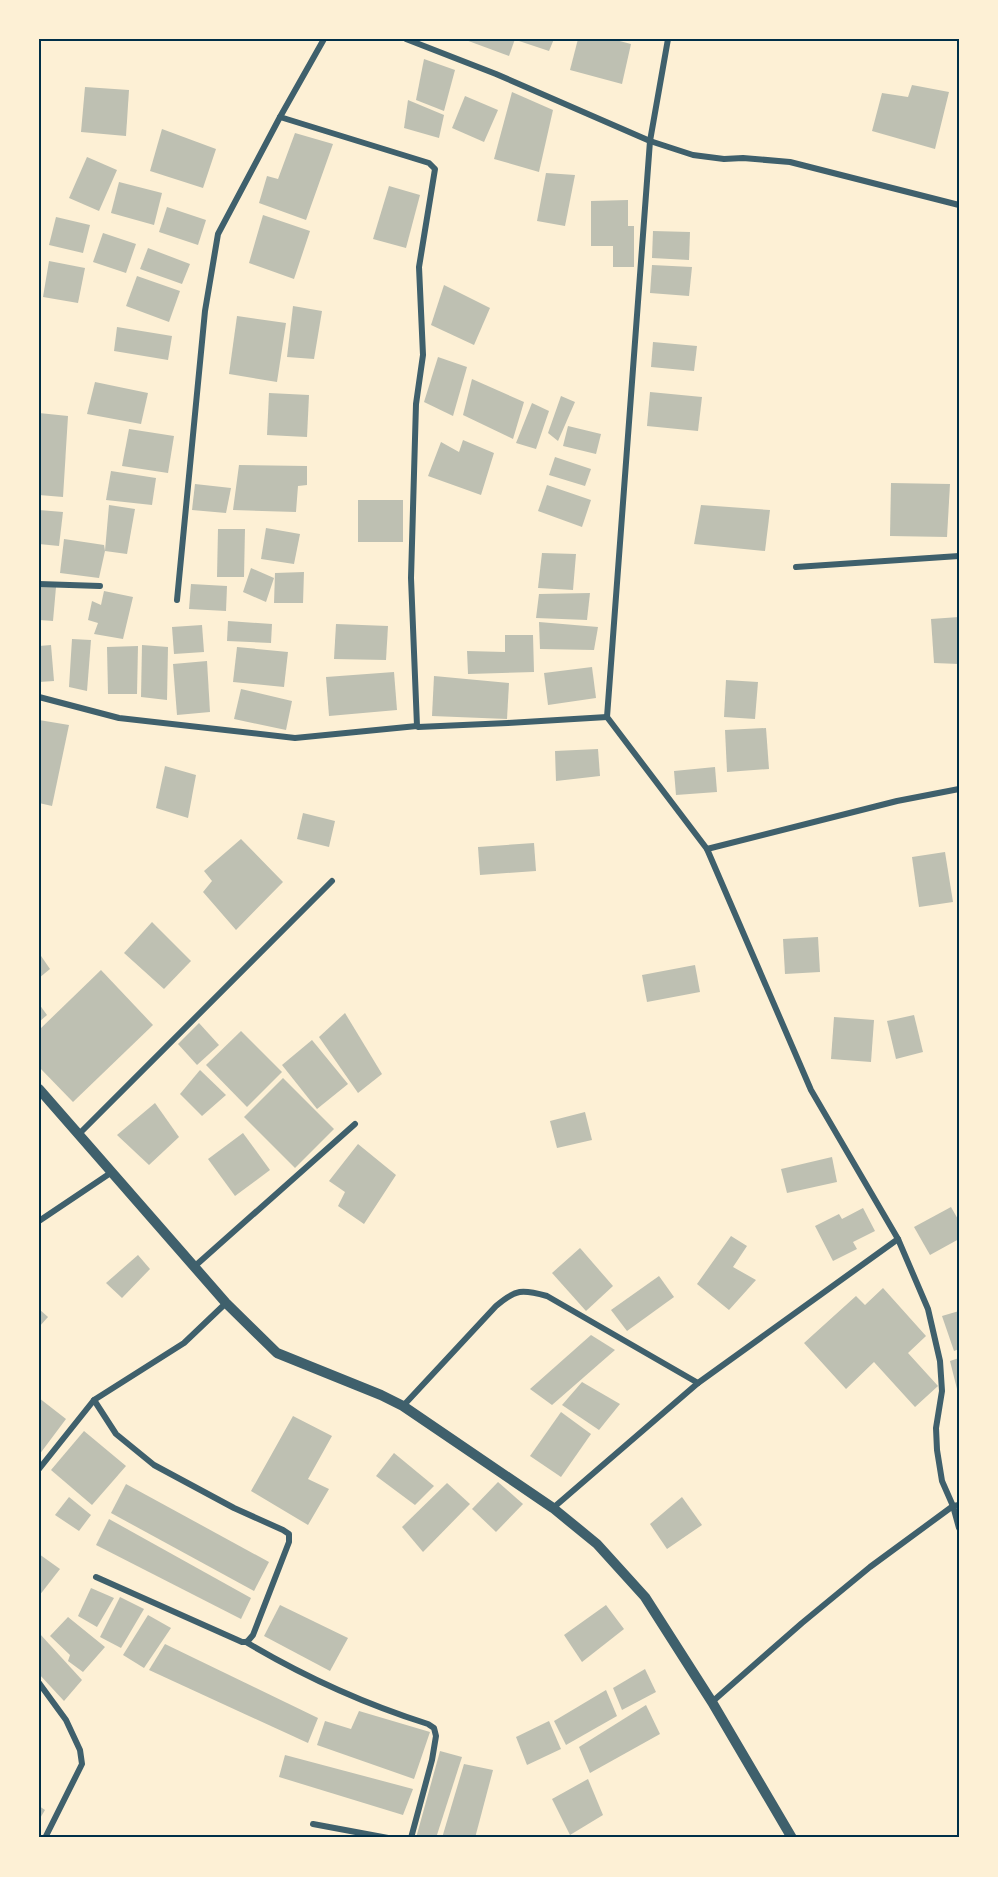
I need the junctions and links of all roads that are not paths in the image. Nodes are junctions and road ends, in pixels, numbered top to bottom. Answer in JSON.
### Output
{"nodes":[{"id":1,"x":324,"y":39,"type":"edge"},
{"id":2,"x":406,"y":39,"type":"edge"},
{"id":3,"x":668,"y":39,"type":"edge"},
{"id":4,"x":280,"y":117,"type":"junction"},
{"id":5,"x":650,"y":141,"type":"junction"},
{"id":6,"x":959,"y":205,"type":"edge"},
{"id":7,"x":959,"y":556,"type":"edge"},
{"id":8,"x":796,"y":567,"type":"dead end"},
{"id":9,"x":39,"y":584,"type":"edge"},
{"id":10,"x":100,"y":586,"type":"dead end"},
{"id":11,"x":177,"y":600,"type":"dead end"},
{"id":12,"x":39,"y":696,"type":"edge"},
{"id":13,"x":608,"y":717,"type":"junction"},
{"id":14,"x":417,"y":726,"type":"junction"},
{"id":15,"x":959,"y":789,"type":"edge"},
{"id":16,"x":707,"y":849,"type":"junction"},
{"id":17,"x":332,"y":881,"type":"dead end"},
{"id":18,"x":39,"y":1089,"type":"edge"},
{"id":19,"x":355,"y":1124,"type":"dead end"},
{"id":20,"x":79,"y":1134,"type":"junction"},
{"id":21,"x":112,"y":1172,"type":"junction"},
{"id":22,"x":39,"y":1221,"type":"edge"},
{"id":23,"x":898,"y":1239,"type":"junction"},
{"id":24,"x":195,"y":1266,"type":"junction"},
{"id":25,"x":226,"y":1303,"type":"junction"},
{"id":26,"x":698,"y":1383,"type":"junction"},
{"id":27,"x":94,"y":1400,"type":"junction"},
{"id":28,"x":403,"y":1406,"type":"junction"},
{"id":29,"x":39,"y":1469,"type":"edge"},
{"id":30,"x":956,"y":1505,"type":"edge"},
{"id":31,"x":553,"y":1508,"type":"junction"},
{"id":32,"x":959,"y":1528,"type":"edge"},
{"id":33,"x":96,"y":1577,"type":"dead end"},
{"id":34,"x":246,"y":1642,"type":"junction"},
{"id":35,"x":39,"y":1683,"type":"edge"},
{"id":36,"x":711,"y":1702,"type":"junction"},
{"id":37,"x":314,"y":1824,"type":"dead end"},
{"id":38,"x":45,"y":1838,"type":"edge"},
{"id":39,"x":388,"y":1838,"type":"edge"},
{"id":40,"x":411,"y":1838,"type":"edge"},
{"id":41,"x":792,"y":1838,"type":"edge"}],
"edges":[{"from":1,"to":4,"type":"street"},
{"from":2,"to":5,"type":"street"},
{"from":3,"to":5,"type":"street"},
{"from":4,"to":11,"type":"street"},
{"from":4,"to":14,"type":"street"},
{"from":5,"to":6,"type":"street"},
{"from":5,"to":13,"type":"street"},
{"from":7,"to":8,"type":"street"},
{"from":9,"to":10,"type":"street"},
{"from":12,"to":14,"type":"street"},
{"from":13,"to":14,"type":"street"},
{"from":13,"to":16,"type":"street"},
{"from":15,"to":16,"type":"street"},
{"from":16,"to":23,"type":"street"},
{"from":17,"to":20,"type":"street"},
{"from":18,"to":20,"type":"street"},
{"from":19,"to":24,"type":"street"},
{"from":20,"to":21,"type":"street"},
{"from":21,"to":22,"type":"street"},
{"from":21,"to":24,"type":"street"},
{"from":23,"to":26,"type":"street"},
{"from":23,"to":30,"type":"street"},
{"from":24,"to":25,"type":"street"},
{"from":25,"to":27,"type":"street"},
{"from":25,"to":28,"type":"street"},
{"from":26,"to":28,"type":"street"},
{"from":26,"to":31,"type":"street"},
{"from":27,"to":29,"type":"street"},
{"from":27,"to":34,"type":"street"},
{"from":28,"to":31,"type":"street"},
{"from":30,"to":32,"type":"street"},
{"from":30,"to":36,"type":"street"},
{"from":31,"to":36,"type":"street"},
{"from":33,"to":34,"type":"street"},
{"from":34,"to":40,"type":"street"},
{"from":35,"to":38,"type":"street"},
{"from":36,"to":41,"type":"street"},
{"from":37,"to":39,"type":"street"}]}
